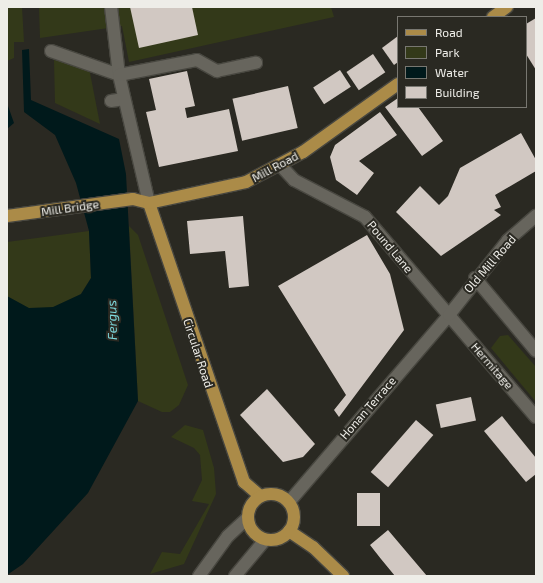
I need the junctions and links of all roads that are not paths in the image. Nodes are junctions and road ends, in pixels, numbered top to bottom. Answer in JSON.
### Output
{"nodes":[{"id":1,"x":111,"y":7,"type":"edge"},
{"id":2,"x":507,"y":7,"type":"edge"},
{"id":3,"x":494,"y":16,"type":"edge"},
{"id":4,"x":51,"y":51,"type":"dead end"},
{"id":5,"x":256,"y":63,"type":"dead end"},
{"id":6,"x":119,"y":75,"type":"junction"},
{"id":7,"x":397,"y":85,"type":"edge"},
{"id":8,"x":124,"y":99,"type":"junction"},
{"id":9,"x":111,"y":101,"type":"dead end"},
{"id":10,"x":281,"y":166,"type":"junction"},
{"id":11,"x":133,"y":199,"type":"joint"},
{"id":12,"x":149,"y":203,"type":"junction"},
{"id":13,"x":7,"y":216,"type":"edge"},
{"id":14,"x":536,"y":216,"type":"edge"},
{"id":15,"x":475,"y":278,"type":"junction"},
{"id":16,"x":449,"y":315,"type":"junction"},
{"id":17,"x":536,"y":351,"type":"edge"},
{"id":18,"x":536,"y":417,"type":"edge"},
{"id":19,"x":260,"y":496,"type":"junction"},
{"id":20,"x":289,"y":502,"type":"junction"},
{"id":21,"x":247,"y":518,"type":"junction"},
{"id":22,"x":289,"y":531,"type":"junction"},
{"id":23,"x":265,"y":540,"type":"junction"},
{"id":24,"x":199,"y":576,"type":"edge"},
{"id":25,"x":236,"y":576,"type":"edge"},
{"id":26,"x":343,"y":576,"type":"edge"}],
"edges":[{"from":1,"to":6,"type":"street"},
{"from":2,"to":3,"type":"main road"},
{"from":4,"to":6,"type":"street"},
{"from":5,"to":6,"type":"street"},
{"from":6,"to":8,"type":"street"},
{"from":7,"to":10,"type":"main road","name":"Mill Road"},
{"from":8,"to":9,"type":"street"},
{"from":8,"to":12,"type":"street"},
{"from":10,"to":12,"type":"main road","name":"Mill Road"},
{"from":10,"to":16,"type":"street","name":"Pound Lane"},
{"from":11,"to":12,"type":"main road","name":"Mill Road"},
{"from":11,"to":13,"type":"main road","name":"Mill Bridge"},
{"from":12,"to":19,"type":"main road","name":"Circular Road"},
{"from":14,"to":15,"type":"street","name":"Old Mill Road"},
{"from":15,"to":16,"type":"street","name":"Old Mill Road"},
{"from":15,"to":17,"type":"street"},
{"from":16,"to":18,"type":"street","name":"Hermitage"},
{"from":16,"to":20,"type":"street","name":"Honan Terrace"},
{"from":19,"to":20,"type":"main road"},
{"from":19,"to":21,"type":"main road"},
{"from":20,"to":22,"type":"main road"},
{"from":21,"to":23,"type":"main road"},
{"from":21,"to":24,"type":"street"},
{"from":22,"to":23,"type":"main road"},
{"from":22,"to":26,"type":"main road"},
{"from":23,"to":25,"type":"street"}]}
